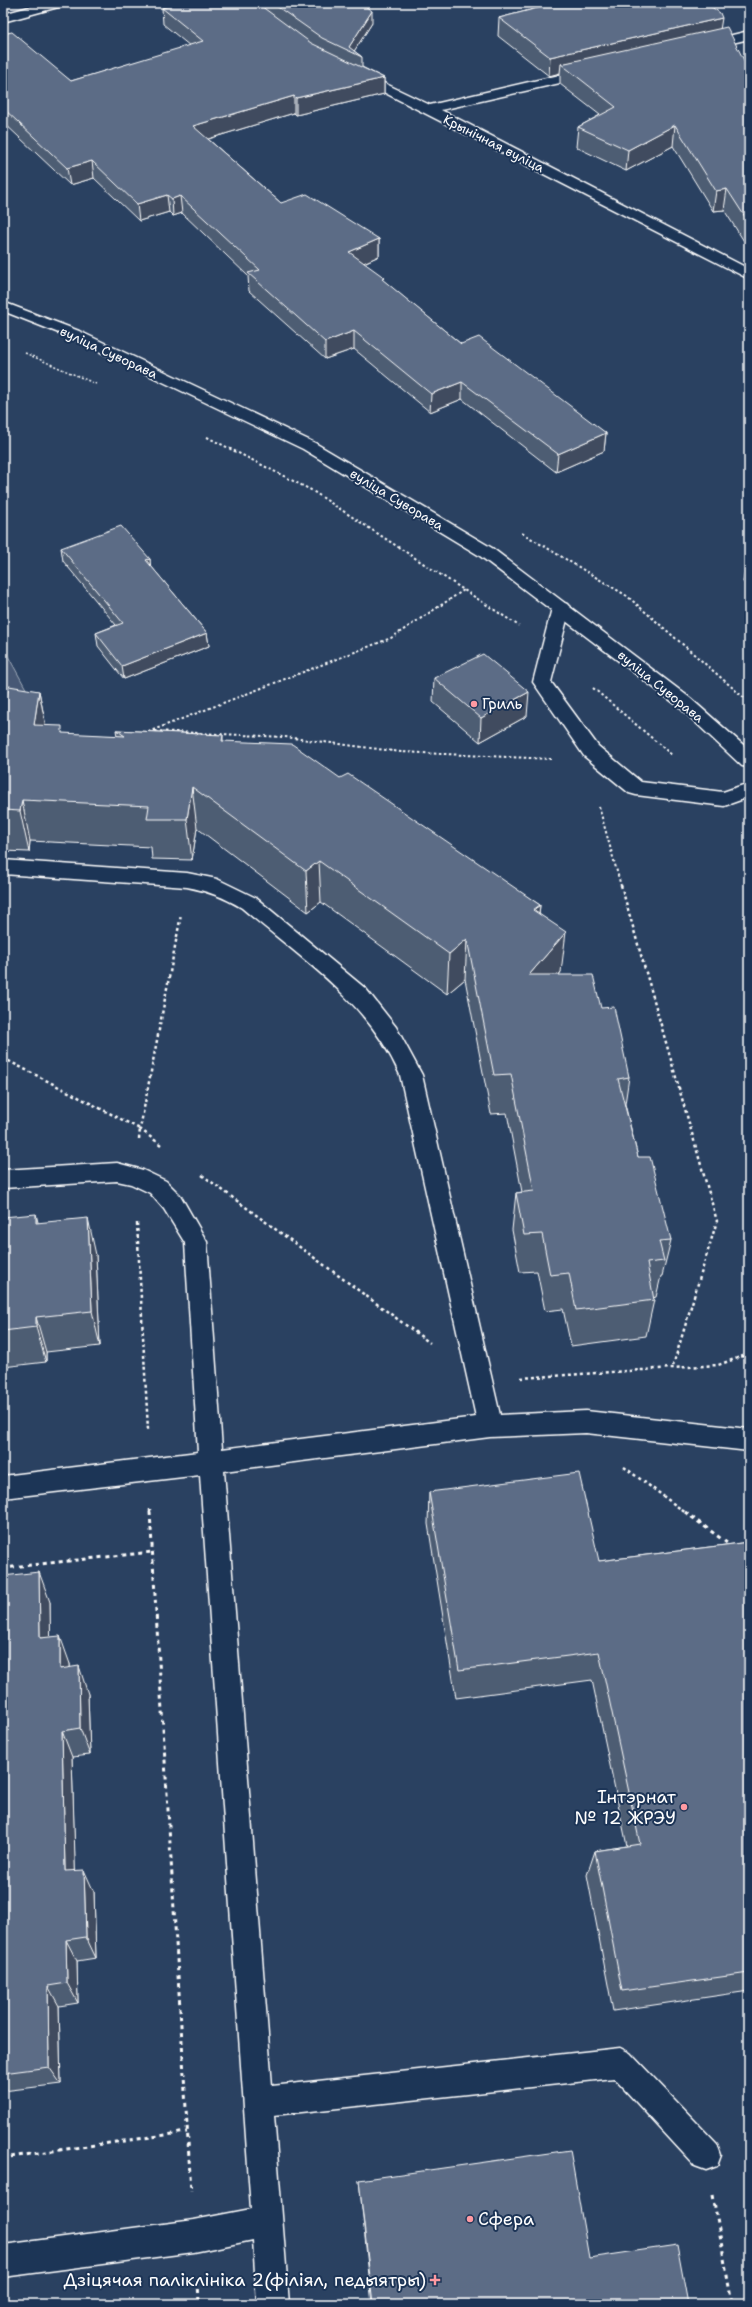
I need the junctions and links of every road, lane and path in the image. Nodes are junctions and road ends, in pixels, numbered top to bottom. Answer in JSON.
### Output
{"nodes":[{"id":1,"x":58,"y":3,"type":"edge"},
{"id":2,"x":3,"y":18,"type":"edge"},
{"id":3,"x":749,"y":35,"type":"edge"},
{"id":4,"x":688,"y":49,"type":"edge"},
{"id":5,"x":604,"y":69,"type":"edge"},
{"id":6,"x":346,"y":70,"type":"edge"},
{"id":7,"x":428,"y":109,"type":"junction"},
{"id":8,"x":749,"y":274,"type":"edge"},
{"id":9,"x":3,"y":306,"type":"edge"},
{"id":10,"x":25,"y":352,"type":"dead end"},
{"id":11,"x":97,"y":384,"type":"dead end"},
{"id":12,"x":201,"y":434,"type":"dead end"},
{"id":13,"x":464,"y":590,"type":"junction"},
{"id":14,"x":561,"y":608,"type":"junction"},
{"id":15,"x":550,"y":652,"type":"junction"},
{"id":16,"x":153,"y":731,"type":"junction"},
{"id":17,"x":146,"y":732,"type":"edge"},
{"id":18,"x":588,"y":756,"type":"junction"},
{"id":19,"x":749,"y":761,"type":"edge"},
{"id":20,"x":749,"y":790,"type":"edge"},
{"id":21,"x":724,"y":799,"type":"junction"},
{"id":22,"x":3,"y":867,"type":"edge"},
{"id":23,"x":187,"y":880,"type":"junction"},
{"id":24,"x":3,"y":1058,"type":"edge"},
{"id":25,"x":140,"y":1129,"type":"junction"},
{"id":26,"x":165,"y":1148,"type":"dead end"},
{"id":27,"x":197,"y":1171,"type":"dead end"},
{"id":28,"x":135,"y":1176,"type":"junction"},
{"id":29,"x":3,"y":1179,"type":"edge"},
{"id":30,"x":672,"y":1369,"type":"dead end"},
{"id":31,"x":482,"y":1381,"type":"junction"},
{"id":32,"x":490,"y":1426,"type":"junction"},
{"id":33,"x":749,"y":1440,"type":"edge"},
{"id":34,"x":211,"y":1462,"type":"junction"},
{"id":35,"x":148,"y":1470,"type":"junction"},
{"id":36,"x":3,"y":1486,"type":"edge"},
{"id":37,"x":152,"y":1552,"type":"junction"},
{"id":38,"x":3,"y":1568,"type":"edge"},
{"id":39,"x":258,"y":2102,"type":"junction"},
{"id":40,"x":187,"y":2132,"type":"junction"},
{"id":41,"x":706,"y":2155,"type":"joint"},
{"id":42,"x":3,"y":2158,"type":"edge"},
{"id":43,"x":266,"y":2222,"type":"junction"},
{"id":44,"x":194,"y":2236,"type":"junction"},
{"id":45,"x":3,"y":2261,"type":"edge"},
{"id":46,"x":198,"y":2274,"type":"dead end"},
{"id":47,"x":199,"y":2304,"type":"edge"},
{"id":48,"x":273,"y":2304,"type":"edge"},
{"id":49,"x":732,"y":2304,"type":"edge"}],
"edges":[{"from":1,"to":2,"type":"street"},
{"from":3,"to":4,"type":"street"},
{"from":5,"to":7,"type":"street"},
{"from":6,"to":7,"type":"street","name":"Крынічная вуліца"},
{"from":7,"to":8,"type":"street","name":"Крынічная вуліца"},
{"from":9,"to":14,"type":"street","name":"вуліца Суворава"},
{"from":10,"to":11,"type":"path"},
{"from":12,"to":13,"type":"path"},
{"from":13,"to":15,"type":"path"},
{"from":13,"to":16,"type":"path"},
{"from":14,"to":15,"type":"street"},
{"from":14,"to":19,"type":"street","name":"вуліца Суворава"},
{"from":15,"to":18,"type":"street"},
{"from":15,"to":21,"type":"path"},
{"from":16,"to":17,"type":"path"},
{"from":16,"to":18,"type":"path"},
{"from":18,"to":21,"type":"street"},
{"from":18,"to":30,"type":"path"},
{"from":20,"to":21,"type":"street"},
{"from":22,"to":23,"type":"street"},
{"from":23,"to":25,"type":"path"},
{"from":23,"to":31,"type":"street"},
{"from":24,"to":25,"type":"path"},
{"from":25,"to":26,"type":"path"},
{"from":25,"to":28,"type":"path"},
{"from":27,"to":31,"type":"path"},
{"from":28,"to":29,"type":"street"},
{"from":28,"to":34,"type":"street"},
{"from":28,"to":35,"type":"path"},
{"from":31,"to":32,"type":"street"},
{"from":32,"to":33,"type":"street"},
{"from":32,"to":34,"type":"street"},
{"from":34,"to":35,"type":"street"},
{"from":34,"to":39,"type":"street"},
{"from":35,"to":36,"type":"street"},
{"from":35,"to":37,"type":"path"},
{"from":37,"to":38,"type":"path"},
{"from":37,"to":40,"type":"path"},
{"from":39,"to":41,"type":"street"},
{"from":39,"to":43,"type":"street"},
{"from":40,"to":42,"type":"path"},
{"from":40,"to":44,"type":"path"},
{"from":41,"to":49,"type":"path"},
{"from":43,"to":44,"type":"street"},
{"from":43,"to":48,"type":"street"},
{"from":44,"to":45,"type":"street"},
{"from":46,"to":47,"type":"path"}]}
